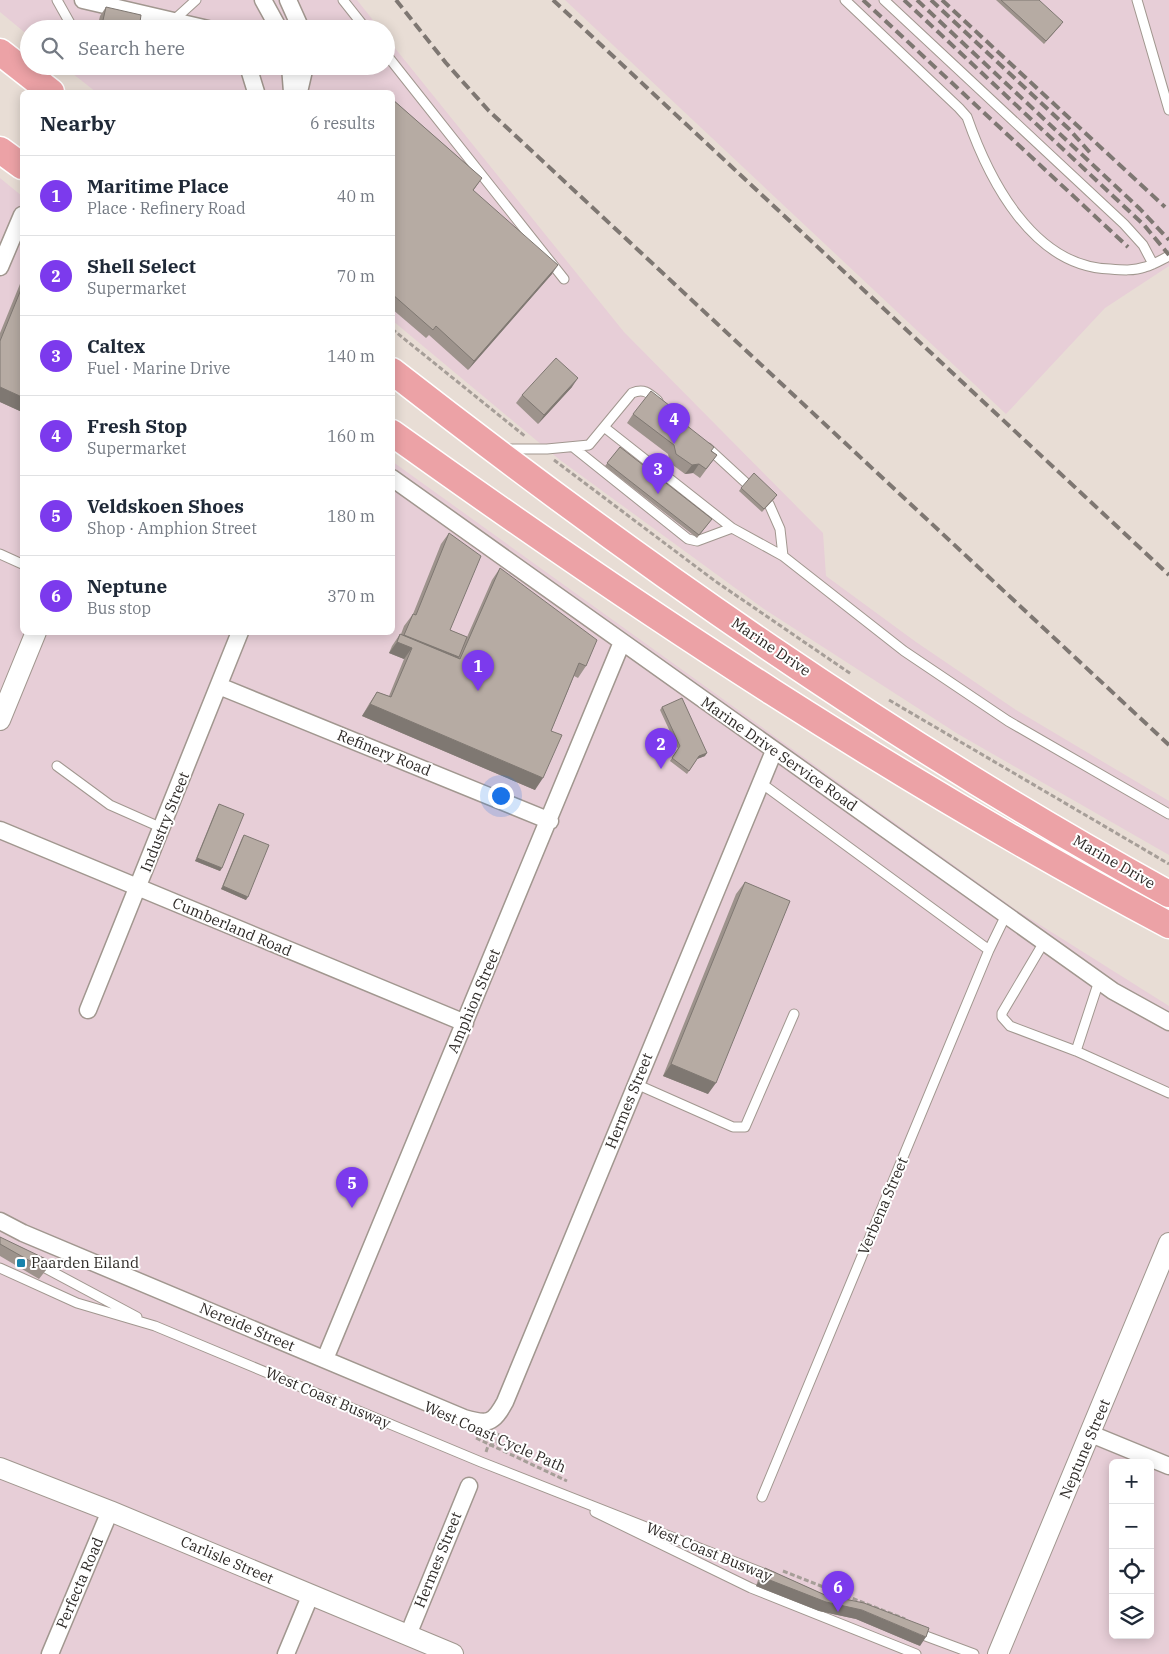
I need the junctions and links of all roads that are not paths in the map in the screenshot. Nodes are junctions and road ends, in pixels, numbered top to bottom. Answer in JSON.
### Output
{"nodes":[{"id":1,"x":57,"y":0,"type":"edge"},
{"id":2,"x":83,"y":0,"type":"edge"},
{"id":3,"x":196,"y":0,"type":"edge"},
{"id":4,"x":262,"y":0,"type":"edge"},
{"id":5,"x":288,"y":0,"type":"edge"},
{"id":6,"x":343,"y":0,"type":"edge"},
{"id":7,"x":845,"y":0,"type":"edge"},
{"id":8,"x":884,"y":0,"type":"edge"},
{"id":9,"x":1137,"y":0,"type":"edge"},
{"id":10,"x":68,"y":20,"type":"edge"},
{"id":11,"x":155,"y":20,"type":"edge"},
{"id":12,"x":174,"y":20,"type":"edge"},
{"id":13,"x":274,"y":20,"type":"edge"},
{"id":14,"x":296,"y":20,"type":"edge"},
{"id":15,"x":359,"y":20,"type":"edge"},
{"id":16,"x":0,"y":52,"type":"edge"},
{"id":17,"x":395,"y":65,"type":"edge"},
{"id":18,"x":20,"y":68,"type":"edge"},
{"id":19,"x":29,"y":75,"type":"edge"},
{"id":20,"x":251,"y":75,"type":"edge"},
{"id":21,"x":291,"y":75,"type":"edge"},
{"id":22,"x":303,"y":75,"type":"edge"},
{"id":23,"x":48,"y":90,"type":"edge"},
{"id":24,"x":255,"y":90,"type":"edge"},
{"id":25,"x":292,"y":90,"type":"edge"},
{"id":26,"x":300,"y":90,"type":"edge"},
{"id":27,"x":1169,"y":110,"type":"edge"},
{"id":28,"x":0,"y":150,"type":"edge"},
{"id":29,"x":20,"y":165,"type":"edge"},
{"id":30,"x":20,"y":220,"type":"edge"},
{"id":31,"x":1169,"y":256,"type":"edge"},
{"id":32,"x":1153,"y":264,"type":"junction"},
{"id":33,"x":0,"y":267,"type":"edge"},
{"id":34,"x":564,"y":279,"type":"dead end"},
{"id":35,"x":395,"y":373,"type":"edge"},
{"id":36,"x":662,"y":405,"type":"edge"},
{"id":37,"x":604,"y":426,"type":"junction"},
{"id":38,"x":395,"y":435,"type":"edge"},
{"id":39,"x":704,"y":444,"type":"edge"},
{"id":40,"x":573,"y":447,"type":"junction"},
{"id":41,"x":492,"y":449,"type":"junction"},
{"id":42,"x":395,"y":480,"type":"edge"},
{"id":43,"x":746,"y":483,"type":"edge"},
{"id":44,"x":769,"y":504,"type":"edge"},
{"id":45,"x":732,"y":528,"type":"junction"},
{"id":46,"x":0,"y":554,"type":"edge"},
{"id":47,"x":783,"y":556,"type":"junction"},
{"id":48,"x":20,"y":563,"type":"edge"},
{"id":49,"x":35,"y":635,"type":"edge"},
{"id":50,"x":239,"y":635,"type":"edge"},
{"id":51,"x":622,"y":642,"type":"junction"},
{"id":52,"x":219,"y":686,"type":"junction"},
{"id":53,"x":0,"y":720,"type":"edge"},
{"id":54,"x":774,"y":751,"type":"junction"},
{"id":55,"x":57,"y":766,"type":"dead end"},
{"id":56,"x":761,"y":783,"type":"junction"},
{"id":57,"x":1169,"y":814,"type":"edge"},
{"id":58,"x":550,"y":820,"type":"junction"},
{"id":59,"x":162,"y":828,"type":"junction"},
{"id":60,"x":0,"y":830,"type":"edge"},
{"id":61,"x":138,"y":888,"type":"junction"},
{"id":62,"x":1169,"y":894,"type":"edge"},
{"id":63,"x":1006,"y":915,"type":"junction"},
{"id":64,"x":1169,"y":925,"type":"edge"},
{"id":65,"x":1044,"y":942,"type":"junction"},
{"id":66,"x":989,"y":950,"type":"junction"},
{"id":67,"x":1099,"y":981,"type":"junction"},
{"id":68,"x":88,"y":1010,"type":"dead end"},
{"id":69,"x":794,"y":1014,"type":"dead end"},
{"id":70,"x":1169,"y":1022,"type":"edge"},
{"id":71,"x":465,"y":1023,"type":"junction"},
{"id":72,"x":1076,"y":1051,"type":"junction"},
{"id":73,"x":636,"y":1084,"type":"junction"},
{"id":74,"x":1169,"y":1093,"type":"edge"},
{"id":75,"x":0,"y":1221,"type":"edge"},
{"id":76,"x":1169,"y":1243,"type":"edge"},
{"id":77,"x":24,"y":1256,"type":"edge"},
{"id":78,"x":0,"y":1268,"type":"edge"},
{"id":79,"x":154,"y":1326,"type":"junction"},
{"id":80,"x":325,"y":1359,"type":"junction"},
{"id":81,"x":496,"y":1418,"type":"joint"},
{"id":82,"x":1092,"y":1434,"type":"junction"},
{"id":83,"x":1169,"y":1466,"type":"edge"},
{"id":84,"x":0,"y":1468,"type":"edge"},
{"id":85,"x":469,"y":1486,"type":"dead end"},
{"id":86,"x":556,"y":1492,"type":"junction"},
{"id":87,"x":762,"y":1497,"type":"dead end"},
{"id":88,"x":110,"y":1511,"type":"junction"},
{"id":89,"x":782,"y":1580,"type":"edge"},
{"id":90,"x":310,"y":1594,"type":"junction"},
{"id":91,"x":911,"y":1626,"type":"edge"},
{"id":92,"x":408,"y":1635,"type":"junction"},
{"id":93,"x":50,"y":1654,"type":"edge"},
{"id":94,"x":286,"y":1654,"type":"edge"},
{"id":95,"x":453,"y":1654,"type":"edge"},
{"id":96,"x":916,"y":1654,"type":"edge"},
{"id":97,"x":974,"y":1654,"type":"edge"},
{"id":98,"x":998,"y":1654,"type":"edge"}],
"edges":[{"from":1,"to":10,"type":"lane"},
{"from":2,"to":11,"type":"street"},
{"from":3,"to":12,"type":"lane"},
{"from":4,"to":13,"type":"street"},
{"from":5,"to":14,"type":"street"},
{"from":6,"to":15,"type":"lane"},
{"from":7,"to":32,"type":"lane"},
{"from":8,"to":32,"type":"lane"},
{"from":9,"to":27,"type":"lane"},
{"from":16,"to":18,"type":"main road"},
{"from":17,"to":34,"type":"lane"},
{"from":19,"to":23,"type":"main road"},
{"from":20,"to":24,"type":"street"},
{"from":21,"to":25,"type":"street"},
{"from":22,"to":26,"type":"street"},
{"from":28,"to":29,"type":"main road"},
{"from":30,"to":33,"type":"street"},
{"from":31,"to":32,"type":"lane"},
{"from":35,"to":41,"type":"main road","name":"Marine Drive"},
{"from":36,"to":37,"type":"lane"},
{"from":37,"to":40,"type":"lane"},
{"from":37,"to":45,"type":"lane"},
{"from":38,"to":64,"type":"main road","name":"Marine Drive"},
{"from":39,"to":43,"type":"lane"},
{"from":40,"to":41,"type":"lane"},
{"from":40,"to":45,"type":"lane"},
{"from":41,"to":62,"type":"main road","name":"Marine Drive"},
{"from":42,"to":51,"type":"street","name":"Marine Drive Service Road"},
{"from":44,"to":47,"type":"lane"},
{"from":45,"to":47,"type":"lane"},
{"from":46,"to":48,"type":"lane"},
{"from":47,"to":57,"type":"lane"},
{"from":49,"to":53,"type":"street"},
{"from":50,"to":52,"type":"street","name":"Industry Street"},
{"from":51,"to":54,"type":"street","name":"Marine Drive Service Road"},
{"from":51,"to":58,"type":"street","name":"Amphion Street"},
{"from":52,"to":58,"type":"street","name":"Refinery Road"},
{"from":52,"to":59,"type":"street","name":"Industry Street"},
{"from":54,"to":56,"type":"street","name":"Hermes Street"},
{"from":54,"to":63,"type":"street","name":"Marine Drive Service Road"},
{"from":55,"to":59,"type":"lane"},
{"from":56,"to":66,"type":"lane"},
{"from":56,"to":73,"type":"street","name":"Hermes Street"},
{"from":58,"to":71,"type":"street","name":"Amphion Street"},
{"from":59,"to":61,"type":"street","name":"Industry Street"},
{"from":60,"to":61,"type":"street","name":"Cumberland Road"},
{"from":61,"to":68,"type":"street","name":"Industry Street"},
{"from":61,"to":71,"type":"street","name":"Cumberland Road"},
{"from":63,"to":65,"type":"street","name":"Marine Drive Service Road"},
{"from":63,"to":66,"type":"lane","name":"Verbena Street"},
{"from":65,"to":67,"type":"street","name":"Marine Drive Service Road"},
{"from":65,"to":72,"type":"lane"},
{"from":66,"to":87,"type":"lane","name":"Verbena Street"},
{"from":67,"to":70,"type":"street","name":"Marine Drive Service Road"},
{"from":67,"to":72,"type":"lane"},
{"from":69,"to":73,"type":"lane"},
{"from":71,"to":80,"type":"street","name":"Amphion Street"},
{"from":72,"to":74,"type":"lane"},
{"from":73,"to":81,"type":"street","name":"Hermes Street"},
{"from":75,"to":80,"type":"street","name":"Nereide Street"},
{"from":76,"to":82,"type":"street","name":"Neptune Street"},
{"from":77,"to":79,"type":"lane","name":"West Coast Busway"},
{"from":78,"to":79,"type":"lane","name":"West Coast Busway"},
{"from":79,"to":86,"type":"lane","name":"West Coast Busway"},
{"from":80,"to":81,"type":"street","name":"Nereide Street"},
{"from":82,"to":83,"type":"street"},
{"from":82,"to":98,"type":"street","name":"Neptune Street"},
{"from":84,"to":88,"type":"street","name":"Carlisle Street"},
{"from":85,"to":92,"type":"street","name":"Hermes Street"},
{"from":86,"to":89,"type":"lane","name":"West Coast Busway"},
{"from":86,"to":96,"type":"lane","name":"West Coast Busway"},
{"from":88,"to":90,"type":"street","name":"Carlisle Street"},
{"from":88,"to":93,"type":"street","name":"Perfecta Road"},
{"from":90,"to":92,"type":"street","name":"Carlisle Street"},
{"from":90,"to":94,"type":"street"},
{"from":91,"to":97,"type":"lane"},
{"from":92,"to":95,"type":"street","name":"Carlisle Street"}]}
